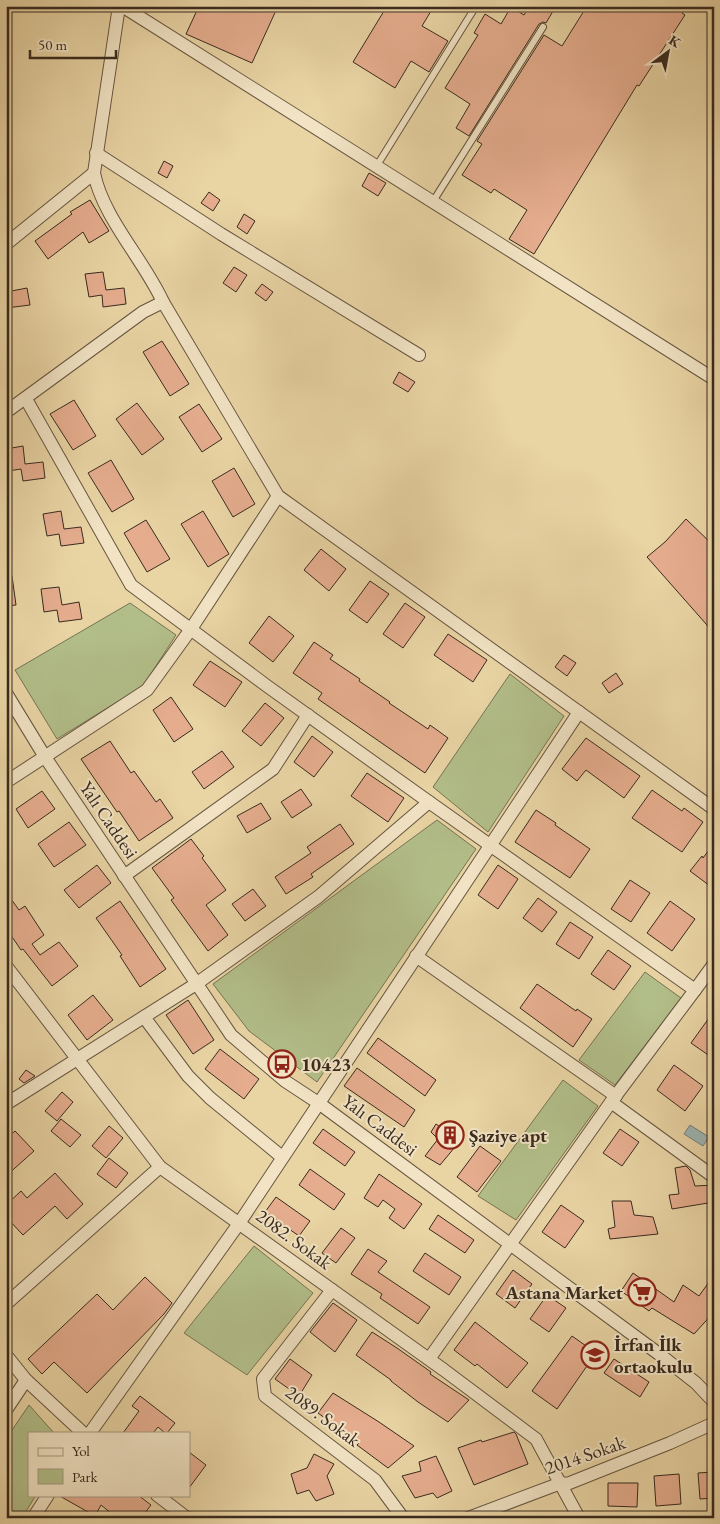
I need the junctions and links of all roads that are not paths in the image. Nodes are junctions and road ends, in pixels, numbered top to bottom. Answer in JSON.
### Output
{"nodes":[{"id":1,"x":121,"y":6,"type":"edge"},
{"id":2,"x":476,"y":6,"type":"edge"},
{"id":3,"x":543,"y":28,"type":"dead end"},
{"id":4,"x":96,"y":154,"type":"junction"},
{"id":5,"x":376,"y":167,"type":"junction"},
{"id":6,"x":94,"y":173,"type":"junction"},
{"id":7,"x":432,"y":203,"type":"junction"},
{"id":8,"x":6,"y":244,"type":"edge"},
{"id":9,"x":163,"y":302,"type":"junction"},
{"id":10,"x":419,"y":355,"type":"dead end"},
{"id":11,"x":714,"y":379,"type":"edge"},
{"id":12,"x":26,"y":399,"type":"junction"},
{"id":13,"x":6,"y":412,"type":"edge"},
{"id":14,"x":278,"y":496,"type":"junction"},
{"id":15,"x":190,"y":629,"type":"junction"},
{"id":16,"x":6,"y":693,"type":"edge"},
{"id":17,"x":579,"y":712,"type":"junction"},
{"id":18,"x":308,"y":715,"type":"junction"},
{"id":19,"x":45,"y":757,"type":"junction"},
{"id":20,"x":6,"y":782,"type":"edge"},
{"id":21,"x":428,"y":802,"type":"junction"},
{"id":22,"x":714,"y":809,"type":"edge"},
{"id":23,"x":491,"y":846,"type":"junction"},
{"id":24,"x":124,"y":876,"type":"junction"},
{"id":25,"x":416,"y":956,"type":"junction"},
{"id":26,"x":714,"y":964,"type":"edge"},
{"id":27,"x":6,"y":966,"type":"edge"},
{"id":28,"x":196,"y":984,"type":"junction"},
{"id":29,"x":695,"y":990,"type":"junction"},
{"id":30,"x":144,"y":1017,"type":"junction"},
{"id":31,"x":78,"y":1060,"type":"junction"},
{"id":32,"x":614,"y":1099,"type":"junction"},
{"id":33,"x":6,"y":1104,"type":"edge"},
{"id":34,"x":320,"y":1104,"type":"junction"},
{"id":35,"x":282,"y":1157,"type":"junction"},
{"id":36,"x":160,"y":1167,"type":"junction"},
{"id":37,"x":714,"y":1177,"type":"edge"},
{"id":38,"x":240,"y":1222,"type":"junction"},
{"id":39,"x":510,"y":1244,"type":"junction"},
{"id":40,"x":332,"y":1290,"type":"junction"},
{"id":41,"x":6,"y":1304,"type":"edge"},
{"id":42,"x":6,"y":1355,"type":"edge"},
{"id":43,"x":429,"y":1359,"type":"junction"},
{"id":44,"x":26,"y":1380,"type":"junction"},
{"id":45,"x":714,"y":1402,"type":"edge"},
{"id":46,"x":6,"y":1410,"type":"edge"},
{"id":47,"x":714,"y":1424,"type":"edge"},
{"id":48,"x":82,"y":1432,"type":"edge"},
{"id":49,"x":91,"y":1432,"type":"edge"},
{"id":50,"x":561,"y":1483,"type":"junction"},
{"id":51,"x":47,"y":1496,"type":"edge"},
{"id":52,"x":159,"y":1496,"type":"edge"},
{"id":53,"x":33,"y":1518,"type":"edge"},
{"id":54,"x":187,"y":1518,"type":"edge"},
{"id":55,"x":403,"y":1518,"type":"edge"},
{"id":56,"x":468,"y":1518,"type":"edge"},
{"id":57,"x":579,"y":1518,"type":"edge"}],
"edges":[{"from":1,"to":4,"type":"street"},
{"from":1,"to":5,"type":"street"},
{"from":2,"to":5,"type":"lane"},
{"from":3,"to":7,"type":"lane"},
{"from":4,"to":6,"type":"street"},
{"from":4,"to":10,"type":"street"},
{"from":5,"to":7,"type":"street"},
{"from":6,"to":8,"type":"street"},
{"from":6,"to":9,"type":"street"},
{"from":7,"to":11,"type":"street"},
{"from":9,"to":12,"type":"street"},
{"from":9,"to":14,"type":"street"},
{"from":12,"to":13,"type":"street"},
{"from":12,"to":15,"type":"street"},
{"from":14,"to":15,"type":"street"},
{"from":14,"to":17,"type":"street"},
{"from":15,"to":18,"type":"street"},
{"from":15,"to":19,"type":"street"},
{"from":16,"to":19,"type":"street","name":"Yalı Caddesi"},
{"from":17,"to":22,"type":"street"},
{"from":17,"to":23,"type":"street"},
{"from":18,"to":21,"type":"street"},
{"from":18,"to":24,"type":"street"},
{"from":19,"to":20,"type":"street"},
{"from":19,"to":24,"type":"street","name":"Yalı Caddesi"},
{"from":21,"to":23,"type":"street"},
{"from":21,"to":28,"type":"street"},
{"from":23,"to":25,"type":"street"},
{"from":23,"to":29,"type":"street"},
{"from":24,"to":28,"type":"street","name":"Yalı Caddesi"},
{"from":25,"to":32,"type":"street"},
{"from":25,"to":34,"type":"street"},
{"from":26,"to":29,"type":"street"},
{"from":27,"to":31,"type":"street","name":"2082. Sokak"},
{"from":28,"to":30,"type":"street"},
{"from":28,"to":34,"type":"street","name":"Yalı Caddesi"},
{"from":29,"to":32,"type":"street"},
{"from":30,"to":31,"type":"street"},
{"from":30,"to":35,"type":"street"},
{"from":31,"to":33,"type":"street"},
{"from":31,"to":36,"type":"street","name":"2082. Sokak"},
{"from":32,"to":37,"type":"street"},
{"from":32,"to":39,"type":"street"},
{"from":34,"to":35,"type":"street"},
{"from":34,"to":39,"type":"street","name":"Yalı Caddesi"},
{"from":35,"to":38,"type":"street"},
{"from":36,"to":38,"type":"street","name":"2082. Sokak"},
{"from":36,"to":41,"type":"street"},
{"from":38,"to":40,"type":"street","name":"2082. Sokak"},
{"from":38,"to":49,"type":"street"},
{"from":39,"to":43,"type":"street"},
{"from":39,"to":45,"type":"street","name":"Yalı Caddesi"},
{"from":40,"to":43,"type":"street","name":"2082. Sokak"},
{"from":40,"to":55,"type":"street","name":"2089. Sokak"},
{"from":42,"to":44,"type":"street"},
{"from":43,"to":50,"type":"street","name":"2082. Sokak"},
{"from":44,"to":46,"type":"street"},
{"from":44,"to":48,"type":"street"},
{"from":47,"to":50,"type":"street","name":"2014 Sokak"},
{"from":50,"to":56,"type":"street","name":"2014 Sokak"},
{"from":50,"to":57,"type":"street","name":"2082. Sokak"},
{"from":51,"to":53,"type":"street"},
{"from":52,"to":54,"type":"street"}]}
